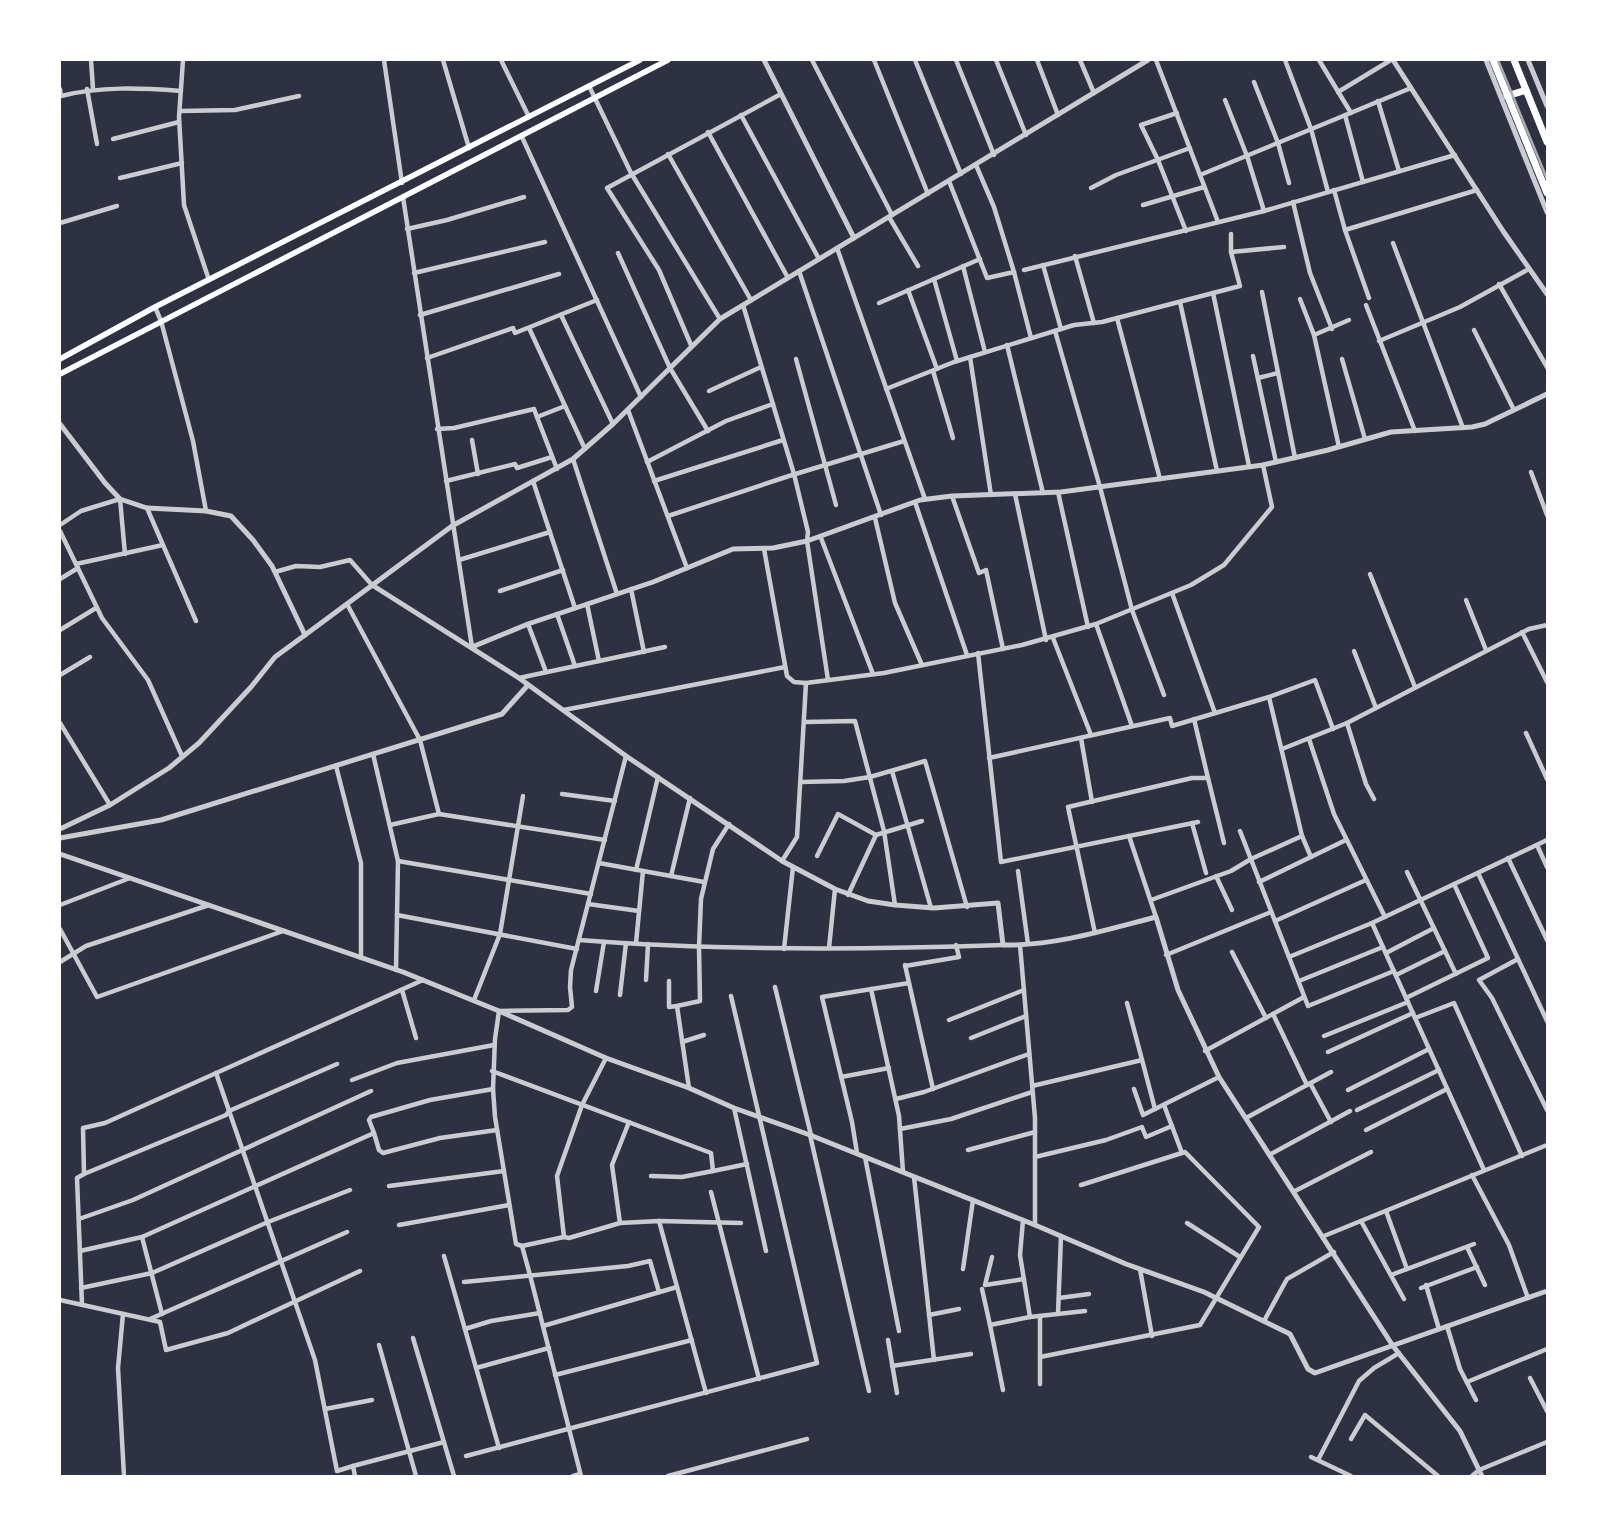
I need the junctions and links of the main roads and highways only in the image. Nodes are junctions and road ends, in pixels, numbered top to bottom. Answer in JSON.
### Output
{"nodes":[{"id":1,"x":640,"y":60,"type":"edge"},
{"id":2,"x":668,"y":60,"type":"edge"},
{"id":3,"x":1493,"y":60,"type":"edge"},
{"id":4,"x":1514,"y":60,"type":"edge"},
{"id":5,"x":1526,"y":90,"type":"junction"},
{"id":6,"x":1507,"y":96,"type":"junction"},
{"id":7,"x":1547,"y":142,"type":"edge"},
{"id":8,"x":1547,"y":193,"type":"edge"},
{"id":9,"x":60,"y":359,"type":"edge"},
{"id":10,"x":60,"y":374,"type":"edge"}],
"edges":[{"from":1,"to":9,"type":"main road"},
{"from":2,"to":10,"type":"main road"},
{"from":3,"to":6,"type":"main road"},
{"from":4,"to":5,"type":"main road"},
{"from":5,"to":6,"type":"main road"},
{"from":5,"to":7,"type":"main road"},
{"from":6,"to":8,"type":"main road"}]}
